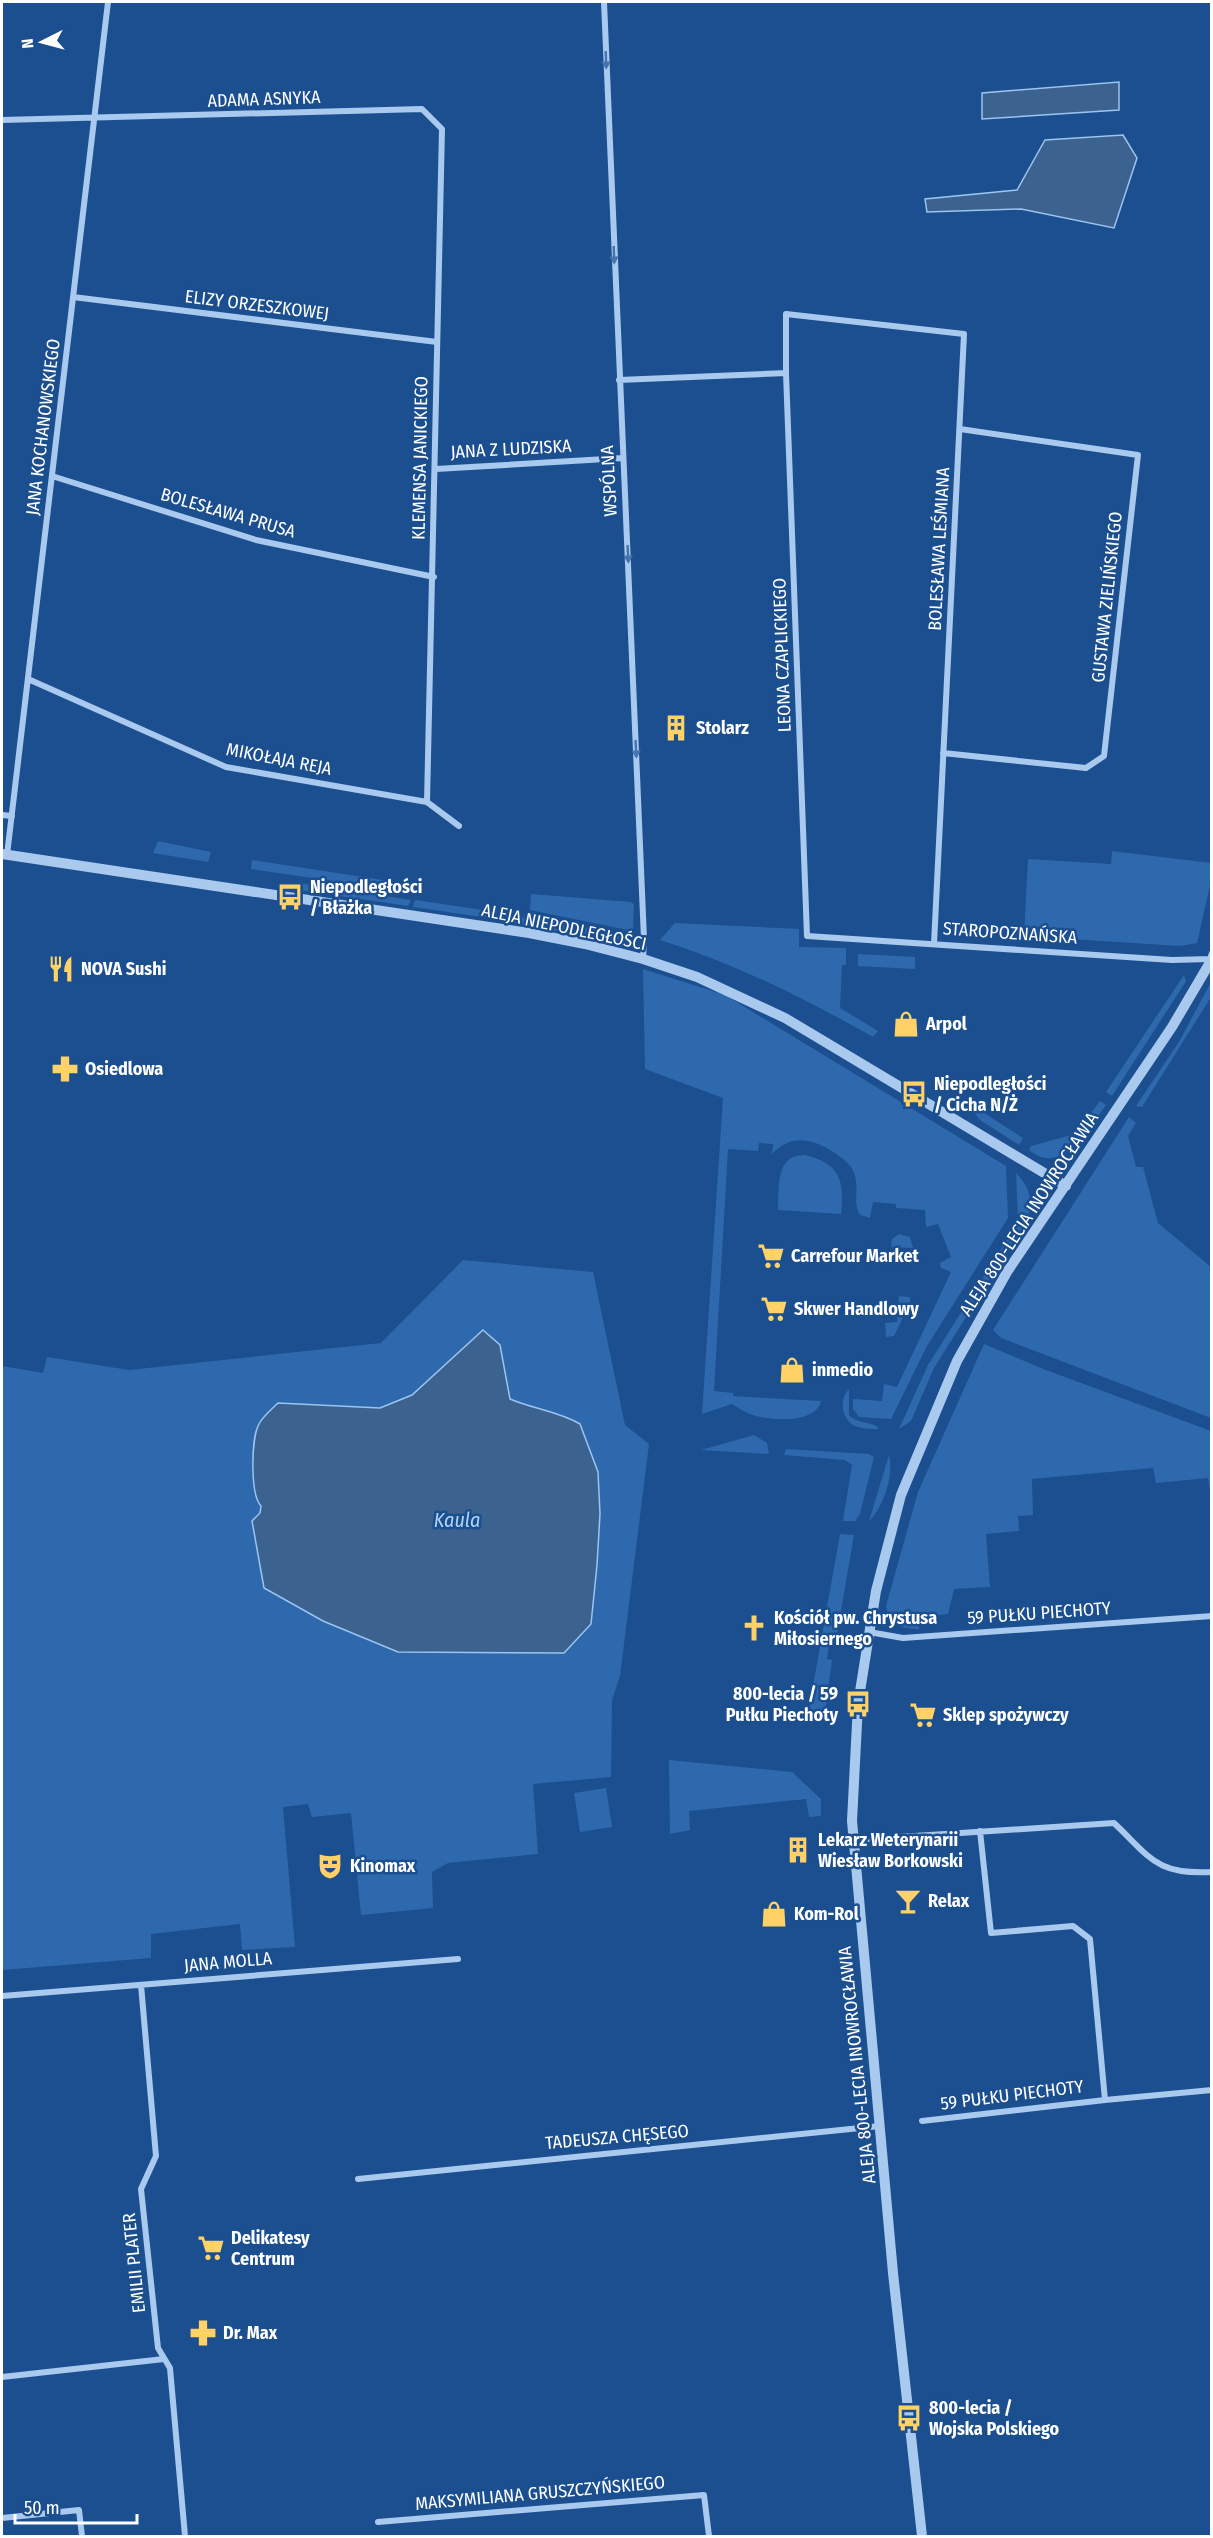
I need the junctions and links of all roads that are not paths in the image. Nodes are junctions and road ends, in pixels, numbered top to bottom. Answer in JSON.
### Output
{"nodes":[{"id":1,"x":108,"y":2,"type":"edge"},
{"id":2,"x":604,"y":2,"type":"edge"},
{"id":3,"x":94,"y":119,"type":"junction"},
{"id":4,"x":432,"y":119,"type":"joint"},
{"id":5,"x":2,"y":120,"type":"edge"},
{"id":6,"x":73,"y":297,"type":"junction"},
{"id":7,"x":786,"y":314,"type":"joint"},
{"id":8,"x":437,"y":342,"type":"junction"},
{"id":9,"x":786,"y":373,"type":"junction"},
{"id":10,"x":620,"y":380,"type":"junction"},
{"id":11,"x":960,"y":429,"type":"junction"},
{"id":12,"x":623,"y":458,"type":"junction"},
{"id":13,"x":436,"y":468,"type":"junction"},
{"id":14,"x":52,"y":477,"type":"junction"},
{"id":15,"x":434,"y":577,"type":"junction"},
{"id":16,"x":28,"y":679,"type":"junction"},
{"id":17,"x":943,"y":753,"type":"junction"},
{"id":18,"x":427,"y":802,"type":"junction"},
{"id":19,"x":2,"y":815,"type":"edge"},
{"id":20,"x":12,"y":816,"type":"junction"},
{"id":21,"x":459,"y":826,"type":"dead end"},
{"id":22,"x":4,"y":855,"type":"edge"},
{"id":23,"x":807,"y":936,"type":"joint"},
{"id":24,"x":934,"y":944,"type":"junction"},
{"id":25,"x":1211,"y":957,"type":"edge"},
{"id":26,"x":643,"y":959,"type":"junction"},
{"id":27,"x":1066,"y":1186,"type":"junction"},
{"id":28,"x":1212,"y":1616,"type":"edge"},
{"id":29,"x":869,"y":1632,"type":"junction"},
{"id":30,"x":980,"y":1831,"type":"junction"},
{"id":31,"x":854,"y":1840,"type":"junction"},
{"id":32,"x":1212,"y":1872,"type":"edge"},
{"id":33,"x":458,"y":1959,"type":"dead end"},
{"id":34,"x":141,"y":1985,"type":"junction"},
{"id":35,"x":2,"y":1996,"type":"edge"},
{"id":36,"x":1212,"y":2090,"type":"edge"},
{"id":37,"x":1105,"y":2100,"type":"junction"},
{"id":38,"x":922,"y":2121,"type":"dead end"},
{"id":39,"x":880,"y":2126,"type":"junction"},
{"id":40,"x":358,"y":2180,"type":"dead end"},
{"id":41,"x":164,"y":2359,"type":"junction"},
{"id":42,"x":2,"y":2377,"type":"edge"},
{"id":43,"x":2,"y":2518,"type":"edge"},
{"id":44,"x":378,"y":2522,"type":"dead end"},
{"id":45,"x":81,"y":2536,"type":"edge"},
{"id":46,"x":185,"y":2536,"type":"edge"},
{"id":47,"x":709,"y":2536,"type":"edge"},
{"id":48,"x":922,"y":2536,"type":"edge"}],
"edges":[{"from":1,"to":3,"type":"street","name":"JANA KOCHANOWSKIEGO"},
{"from":2,"to":10,"type":"street","name":"WSPÓLNA","one_way":true},
{"from":3,"to":4,"type":"street","name":"ADAMA ASNYKA"},
{"from":3,"to":5,"type":"street","name":"ADAMA ASNYKA"},
{"from":3,"to":6,"type":"street","name":"JANA KOCHANOWSKIEGO"},
{"from":4,"to":8,"type":"street","name":"KLEMENSA JANICKIEGO"},
{"from":6,"to":8,"type":"street","name":"ELIZY ORZESZKOWEJ"},
{"from":6,"to":14,"type":"street","name":"JANA KOCHANOWSKIEGO"},
{"from":7,"to":9,"type":"street","name":"LEONA CZAPLICKIEGO"},
{"from":7,"to":11,"type":"street","name":"BOLESŁAWA LEŚMIANA"},
{"from":8,"to":13,"type":"street","name":"KLEMENSA JANICKIEGO"},
{"from":9,"to":10,"type":"street"},
{"from":9,"to":23,"type":"street","name":"LEONA CZAPLICKIEGO"},
{"from":10,"to":12,"type":"street","name":"WSPÓLNA"},
{"from":11,"to":17,"type":"street","name":"BOLESŁAWA LEŚMIANA"},
{"from":11,"to":17,"type":"street","name":"GUSTAWA ZIELIŃSKIEGO"},
{"from":12,"to":13,"type":"street","name":"JANA Z LUDZISKA"},
{"from":12,"to":26,"type":"street","name":"WSPÓLNA","one_way":true},
{"from":13,"to":15,"type":"street","name":"KLEMENSA JANICKIEGO"},
{"from":14,"to":15,"type":"street","name":"BOLESŁAWA PRUSA"},
{"from":14,"to":16,"type":"street","name":"JANA KOCHANOWSKIEGO"},
{"from":15,"to":18,"type":"street","name":"KLEMENSA JANICKIEGO"},
{"from":16,"to":18,"type":"street","name":"MIKOŁAJA REJA"},
{"from":16,"to":20,"type":"street","name":"JANA KOCHANOWSKIEGO"},
{"from":17,"to":24,"type":"street","name":"BOLESŁAWA LEŚMIANA"},
{"from":18,"to":21,"type":"street","name":"MIKOŁAJA REJA"},
{"from":19,"to":20,"type":"street"},
{"from":20,"to":22,"type":"street","name":"JANA KOCHANOWSKIEGO"},
{"from":22,"to":26,"type":"street","name":"ALEJA NIEPODLEGŁOŚCI"},
{"from":23,"to":24,"type":"street","name":"STAROPOZNAŃSKA"},
{"from":24,"to":25,"type":"street","name":"STAROPOZNAŃSKA"},
{"from":25,"to":27,"type":"street","name":"ALEJA 800-LECIA INOWROCŁAWIA"},
{"from":26,"to":27,"type":"street","name":"ALEJA NIEPODLEGŁOŚCI"},
{"from":27,"to":29,"type":"street","name":"ALEJA 800-LECIA INOWROCŁAWIA"},
{"from":28,"to":29,"type":"street","name":"59 PUŁKU PIECHOTY"},
{"from":29,"to":31,"type":"street","name":"ALEJA 800-LECIA INOWROCŁAWIA"},
{"from":30,"to":31,"type":"street"},
{"from":30,"to":32,"type":"street"},
{"from":30,"to":37,"type":"street","name":"59 PUŁKU PIECHOTY"},
{"from":31,"to":39,"type":"street","name":"ALEJA 800-LECIA INOWROCŁAWIA"},
{"from":33,"to":34,"type":"street","name":"JANA MOLLA"},
{"from":34,"to":35,"type":"street","name":"JANA MOLLA"},
{"from":34,"to":41,"type":"street","name":"EMILII PLATER"},
{"from":36,"to":37,"type":"street","name":"59 PUŁKU PIECHOTY"},
{"from":37,"to":38,"type":"street","name":"59 PUŁKU PIECHOTY"},
{"from":39,"to":40,"type":"street","name":"TADEUSZA CHĘSEGO"},
{"from":39,"to":48,"type":"street","name":"ALEJA 800-LECIA INOWROCŁAWIA"},
{"from":41,"to":42,"type":"street"},
{"from":41,"to":46,"type":"street","name":"EMILII PLATER"},
{"from":43,"to":45,"type":"street"},
{"from":44,"to":47,"type":"street","name":"MAKSYMILIANA GRUSZCZYŃSKIEGO"}]}
